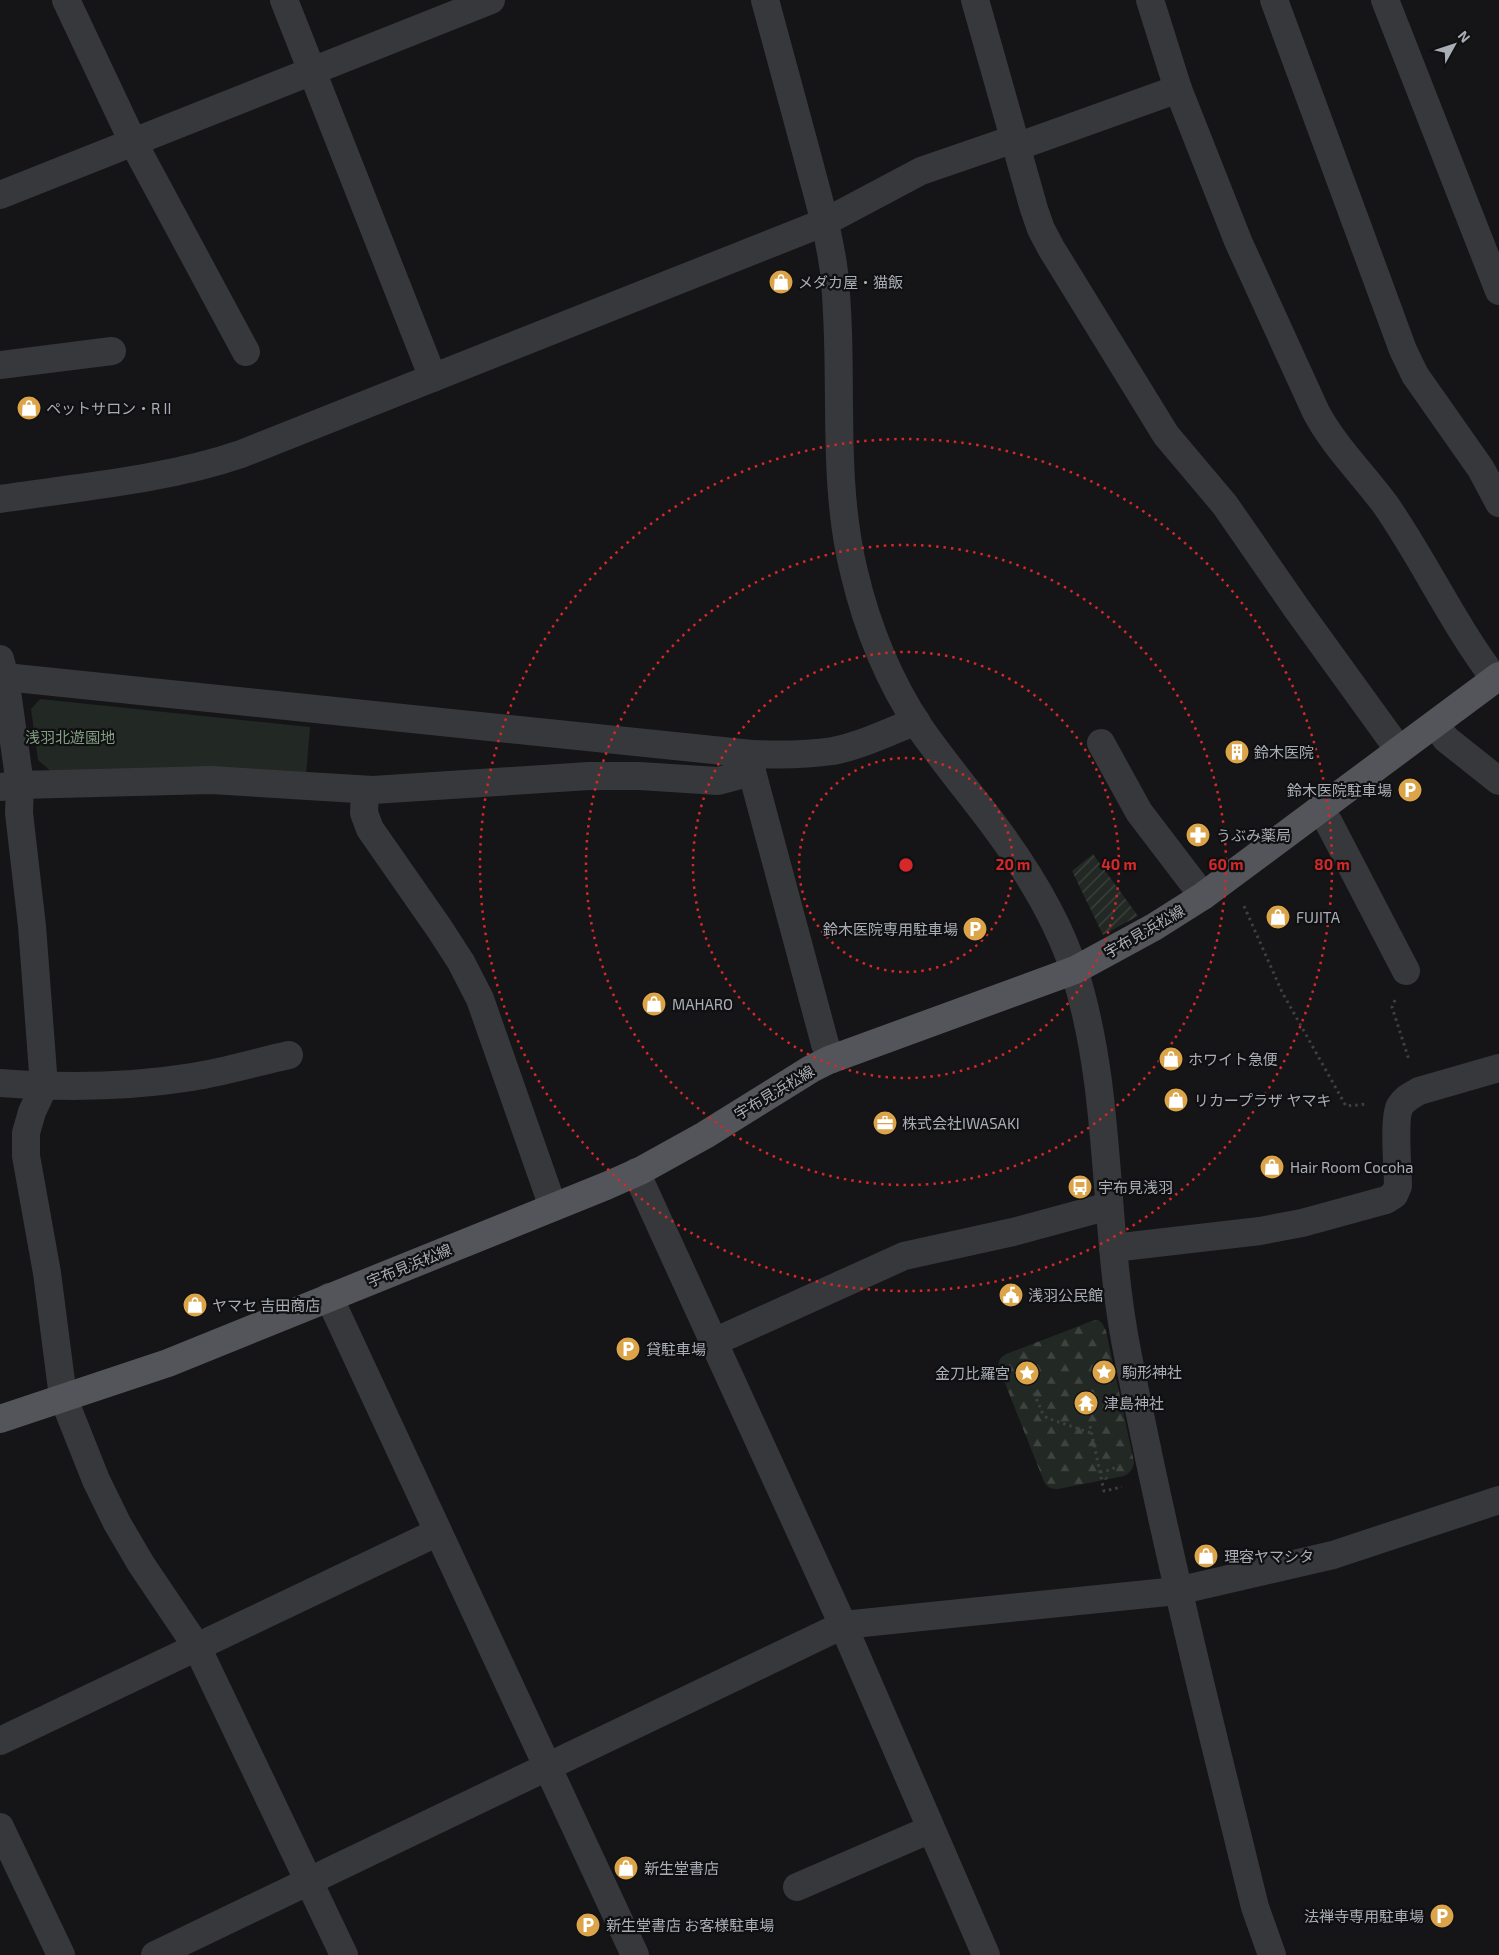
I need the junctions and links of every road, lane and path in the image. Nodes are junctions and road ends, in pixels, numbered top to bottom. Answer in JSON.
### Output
{"nodes":[{"id":1,"x":66,"y":0,"type":"edge"},
{"id":2,"x":284,"y":0,"type":"edge"},
{"id":3,"x":491,"y":0,"type":"edge"},
{"id":4,"x":765,"y":0,"type":"edge"},
{"id":5,"x":975,"y":0,"type":"edge"},
{"id":6,"x":1150,"y":0,"type":"edge"},
{"id":7,"x":1274,"y":0,"type":"edge"},
{"id":8,"x":1385,"y":0,"type":"edge"},
{"id":9,"x":312,"y":71,"type":"junction"},
{"id":10,"x":1178,"y":89,"type":"junction"},
{"id":11,"x":134,"y":142,"type":"junction"},
{"id":12,"x":1015,"y":143,"type":"junction"},
{"id":13,"x":0,"y":195,"type":"edge"},
{"id":14,"x":825,"y":222,"type":"junction"},
{"id":15,"x":1499,"y":291,"type":"edge"},
{"id":16,"x":112,"y":352,"type":"dead end"},
{"id":17,"x":246,"y":352,"type":"dead end"},
{"id":18,"x":0,"y":365,"type":"edge"},
{"id":19,"x":433,"y":378,"type":"junction"},
{"id":20,"x":0,"y":499,"type":"edge"},
{"id":21,"x":1499,"y":503,"type":"edge"},
{"id":22,"x":2,"y":668,"type":"edge"},
{"id":23,"x":1497,"y":678,"type":"edge"},
{"id":24,"x":916,"y":721,"type":"junction"},
{"id":25,"x":1435,"y":724,"type":"junction"},
{"id":26,"x":1101,"y":743,"type":"dead end"},
{"id":27,"x":1400,"y":750,"type":"junction"},
{"id":28,"x":752,"y":763,"type":"junction"},
{"id":29,"x":1499,"y":781,"type":"edge"},
{"id":30,"x":10,"y":786,"type":"edge"},
{"id":31,"x":365,"y":790,"type":"junction"},
{"id":32,"x":1319,"y":810,"type":"junction"},
{"id":33,"x":1227,"y":878,"type":"junction"},
{"id":34,"x":1203,"y":896,"type":"junction"},
{"id":35,"x":1074,"y":970,"type":"junction"},
{"id":36,"x":1406,"y":971,"type":"joint"},
{"id":37,"x":289,"y":1055,"type":"dead end"},
{"id":38,"x":832,"y":1059,"type":"junction"},
{"id":39,"x":1499,"y":1068,"type":"edge"},
{"id":40,"x":0,"y":1083,"type":"edge"},
{"id":41,"x":44,"y":1086,"type":"junction"},
{"id":42,"x":1410,"y":1099,"type":"junction"},
{"id":43,"x":636,"y":1172,"type":"junction"},
{"id":44,"x":1109,"y":1206,"type":"junction"},
{"id":45,"x":553,"y":1207,"type":"junction"},
{"id":46,"x":1113,"y":1248,"type":"junction"},
{"id":47,"x":329,"y":1297,"type":"junction"},
{"id":48,"x":714,"y":1342,"type":"junction"},
{"id":49,"x":1034,"y":1393,"type":"dead end"},
{"id":50,"x":63,"y":1397,"type":"junction"},
{"id":51,"x":0,"y":1419,"type":"edge"},
{"id":52,"x":1090,"y":1426,"type":"dead end"},
{"id":53,"x":1092,"y":1433,"type":"junction"},
{"id":54,"x":1154,"y":1481,"type":"junction"},
{"id":55,"x":1499,"y":1500,"type":"edge"},
{"id":56,"x":438,"y":1532,"type":"junction"},
{"id":57,"x":1177,"y":1591,"type":"junction"},
{"id":58,"x":844,"y":1625,"type":"junction"},
{"id":59,"x":197,"y":1647,"type":"junction"},
{"id":60,"x":0,"y":1741,"type":"edge"},
{"id":61,"x":547,"y":1767,"type":"junction"},
{"id":62,"x":0,"y":1827,"type":"edge"},
{"id":63,"x":931,"y":1829,"type":"junction"},
{"id":64,"x":308,"y":1881,"type":"junction"},
{"id":65,"x":797,"y":1887,"type":"dead end"},
{"id":66,"x":61,"y":1955,"type":"edge"},
{"id":67,"x":154,"y":1955,"type":"edge"},
{"id":68,"x":344,"y":1955,"type":"edge"},
{"id":69,"x":634,"y":1955,"type":"edge"},
{"id":70,"x":986,"y":1955,"type":"edge"},
{"id":71,"x":1272,"y":1955,"type":"edge"}],
"edges":[{"from":1,"to":11,"type":"street"},
{"from":2,"to":9,"type":"street"},
{"from":3,"to":9,"type":"street"},
{"from":4,"to":14,"type":"street"},
{"from":5,"to":12,"type":"street"},
{"from":6,"to":10,"type":"street"},
{"from":7,"to":21,"type":"street"},
{"from":8,"to":15,"type":"street"},
{"from":9,"to":11,"type":"street"},
{"from":9,"to":19,"type":"street"},
{"from":10,"to":12,"type":"street"},
{"from":10,"to":23,"type":"street"},
{"from":11,"to":13,"type":"street"},
{"from":11,"to":17,"type":"street"},
{"from":12,"to":14,"type":"street"},
{"from":12,"to":27,"type":"street"},
{"from":14,"to":19,"type":"street"},
{"from":14,"to":24,"type":"street"},
{"from":16,"to":18,"type":"street"},
{"from":19,"to":20,"type":"street"},
{"from":22,"to":28,"type":"street"},
{"from":22,"to":30,"type":"street"},
{"from":23,"to":25,"type":"main road","name":"宇布見浜松線"},
{"from":24,"to":28,"type":"street"},
{"from":24,"to":35,"type":"street"},
{"from":25,"to":27,"type":"main road","name":"宇布見浜松線"},
{"from":25,"to":29,"type":"street"},
{"from":26,"to":34,"type":"street"},
{"from":27,"to":32,"type":"main road","name":"宇布見浜松線"},
{"from":28,"to":31,"type":"street"},
{"from":28,"to":38,"type":"street"},
{"from":30,"to":31,"type":"street"},
{"from":30,"to":41,"type":"street"},
{"from":31,"to":45,"type":"street"},
{"from":32,"to":33,"type":"main road","name":"宇布見浜松線"},
{"from":32,"to":36,"type":"street"},
{"from":33,"to":34,"type":"main road","name":"宇布見浜松線"},
{"from":33,"to":42,"type":"path"},
{"from":34,"to":35,"type":"main road","name":"宇布見浜松線"},
{"from":35,"to":38,"type":"main road","name":"宇布見浜松線"},
{"from":35,"to":44,"type":"street"},
{"from":36,"to":42,"type":"path"},
{"from":37,"to":41,"type":"street"},
{"from":38,"to":43,"type":"main road","name":"宇布見浜松線"},
{"from":39,"to":42,"type":"street"},
{"from":40,"to":41,"type":"street"},
{"from":41,"to":50,"type":"street"},
{"from":42,"to":46,"type":"street"},
{"from":43,"to":45,"type":"main road","name":"宇布見浜松線"},
{"from":43,"to":48,"type":"street"},
{"from":44,"to":46,"type":"street"},
{"from":44,"to":48,"type":"street"},
{"from":45,"to":47,"type":"main road","name":"宇布見浜松線"},
{"from":46,"to":54,"type":"street"},
{"from":47,"to":50,"type":"main road","name":"宇布見浜松線"},
{"from":47,"to":56,"type":"street"},
{"from":48,"to":58,"type":"street"},
{"from":49,"to":53,"type":"path"},
{"from":50,"to":51,"type":"main road","name":"宇布見浜松線"},
{"from":50,"to":59,"type":"street"},
{"from":52,"to":53,"type":"path"},
{"from":53,"to":54,"type":"path"},
{"from":54,"to":57,"type":"street"},
{"from":55,"to":57,"type":"street"},
{"from":56,"to":59,"type":"street"},
{"from":56,"to":61,"type":"street"},
{"from":57,"to":58,"type":"street"},
{"from":57,"to":71,"type":"street"},
{"from":58,"to":61,"type":"street"},
{"from":58,"to":63,"type":"street"},
{"from":59,"to":60,"type":"street"},
{"from":59,"to":64,"type":"street"},
{"from":61,"to":64,"type":"street"},
{"from":61,"to":69,"type":"street"},
{"from":62,"to":66,"type":"street"},
{"from":63,"to":65,"type":"street"},
{"from":63,"to":70,"type":"street"},
{"from":64,"to":67,"type":"street"},
{"from":64,"to":68,"type":"street"}]}
